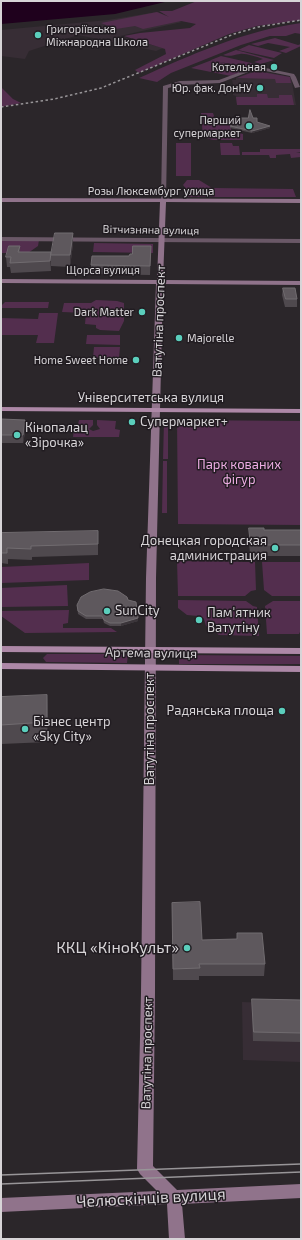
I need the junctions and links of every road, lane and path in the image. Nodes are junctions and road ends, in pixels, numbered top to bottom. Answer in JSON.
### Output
{"nodes":[{"id":1,"x":297,"y":87,"type":"dead end"},
{"id":2,"x":1,"y":200,"type":"edge"},
{"id":3,"x":163,"y":200,"type":"junction"},
{"id":4,"x":301,"y":202,"type":"edge"},
{"id":5,"x":1,"y":239,"type":"edge"},
{"id":6,"x":162,"y":241,"type":"junction"},
{"id":7,"x":301,"y":242,"type":"edge"},
{"id":8,"x":1,"y":281,"type":"edge"},
{"id":9,"x":161,"y":282,"type":"junction"},
{"id":10,"x":301,"y":283,"type":"edge"},
{"id":11,"x":1,"y":408,"type":"edge"},
{"id":12,"x":156,"y":410,"type":"junction"},
{"id":13,"x":301,"y":411,"type":"edge"},
{"id":14,"x":1,"y":649,"type":"edge"},
{"id":15,"x":48,"y":649,"type":"junction"},
{"id":16,"x":150,"y":649,"type":"junction"},
{"id":17,"x":301,"y":651,"type":"edge"},
{"id":18,"x":1,"y":666,"type":"edge"},
{"id":19,"x":45,"y":666,"type":"junction"},
{"id":20,"x":150,"y":667,"type":"junction"},
{"id":21,"x":301,"y":669,"type":"edge"},
{"id":22,"x":301,"y":1191,"type":"edge"},
{"id":23,"x":174,"y":1196,"type":"junction"},
{"id":24,"x":1,"y":1205,"type":"edge"},
{"id":25,"x":177,"y":1239,"type":"edge"}],
"edges":[{"from":1,"to":3,"type":"street","name":"Ватутіна проспект"},
{"from":2,"to":3,"type":"street","name":"Розы Люксембург улица"},
{"from":3,"to":4,"type":"street","name":"Розы Люксембург улица"},
{"from":3,"to":6,"type":"street","name":"Ватутіна проспект"},
{"from":5,"to":6,"type":"street","name":"Вітчизняна вулиця"},
{"from":6,"to":7,"type":"street","name":"Вітчизняна вулиця"},
{"from":6,"to":9,"type":"street","name":"Ватутіна проспект"},
{"from":8,"to":9,"type":"street","name":"Щорса вулиця"},
{"from":9,"to":10,"type":"street","name":"Щорса вулиця"},
{"from":9,"to":12,"type":"street","name":"Ватутіна проспект"},
{"from":11,"to":12,"type":"main road","name":"Університетська вулиця"},
{"from":12,"to":13,"type":"main road","name":"Університетська вулиця"},
{"from":12,"to":16,"type":"street","name":"Ватутіна проспект"},
{"from":14,"to":15,"type":"main road","name":"Артема вулиця"},
{"from":15,"to":16,"type":"main road","name":"Артема вулиця"},
{"from":15,"to":19,"type":"main road"},
{"from":16,"to":17,"type":"main road","name":"Артема вулиця"},
{"from":16,"to":20,"type":"street","name":"Ватутіна проспект"},
{"from":18,"to":19,"type":"main road","name":"Артема вулиця"},
{"from":19,"to":20,"type":"main road","name":"Артема вулиця"},
{"from":20,"to":21,"type":"main road","name":"Артема вулиця"},
{"from":20,"to":23,"type":"street","name":"Ватутіна проспект"},
{"from":22,"to":23,"type":"street","name":"Челюскінців вулиця"},
{"from":23,"to":24,"type":"street","name":"Челюскінців вулиця"},
{"from":23,"to":25,"type":"street"}]}
